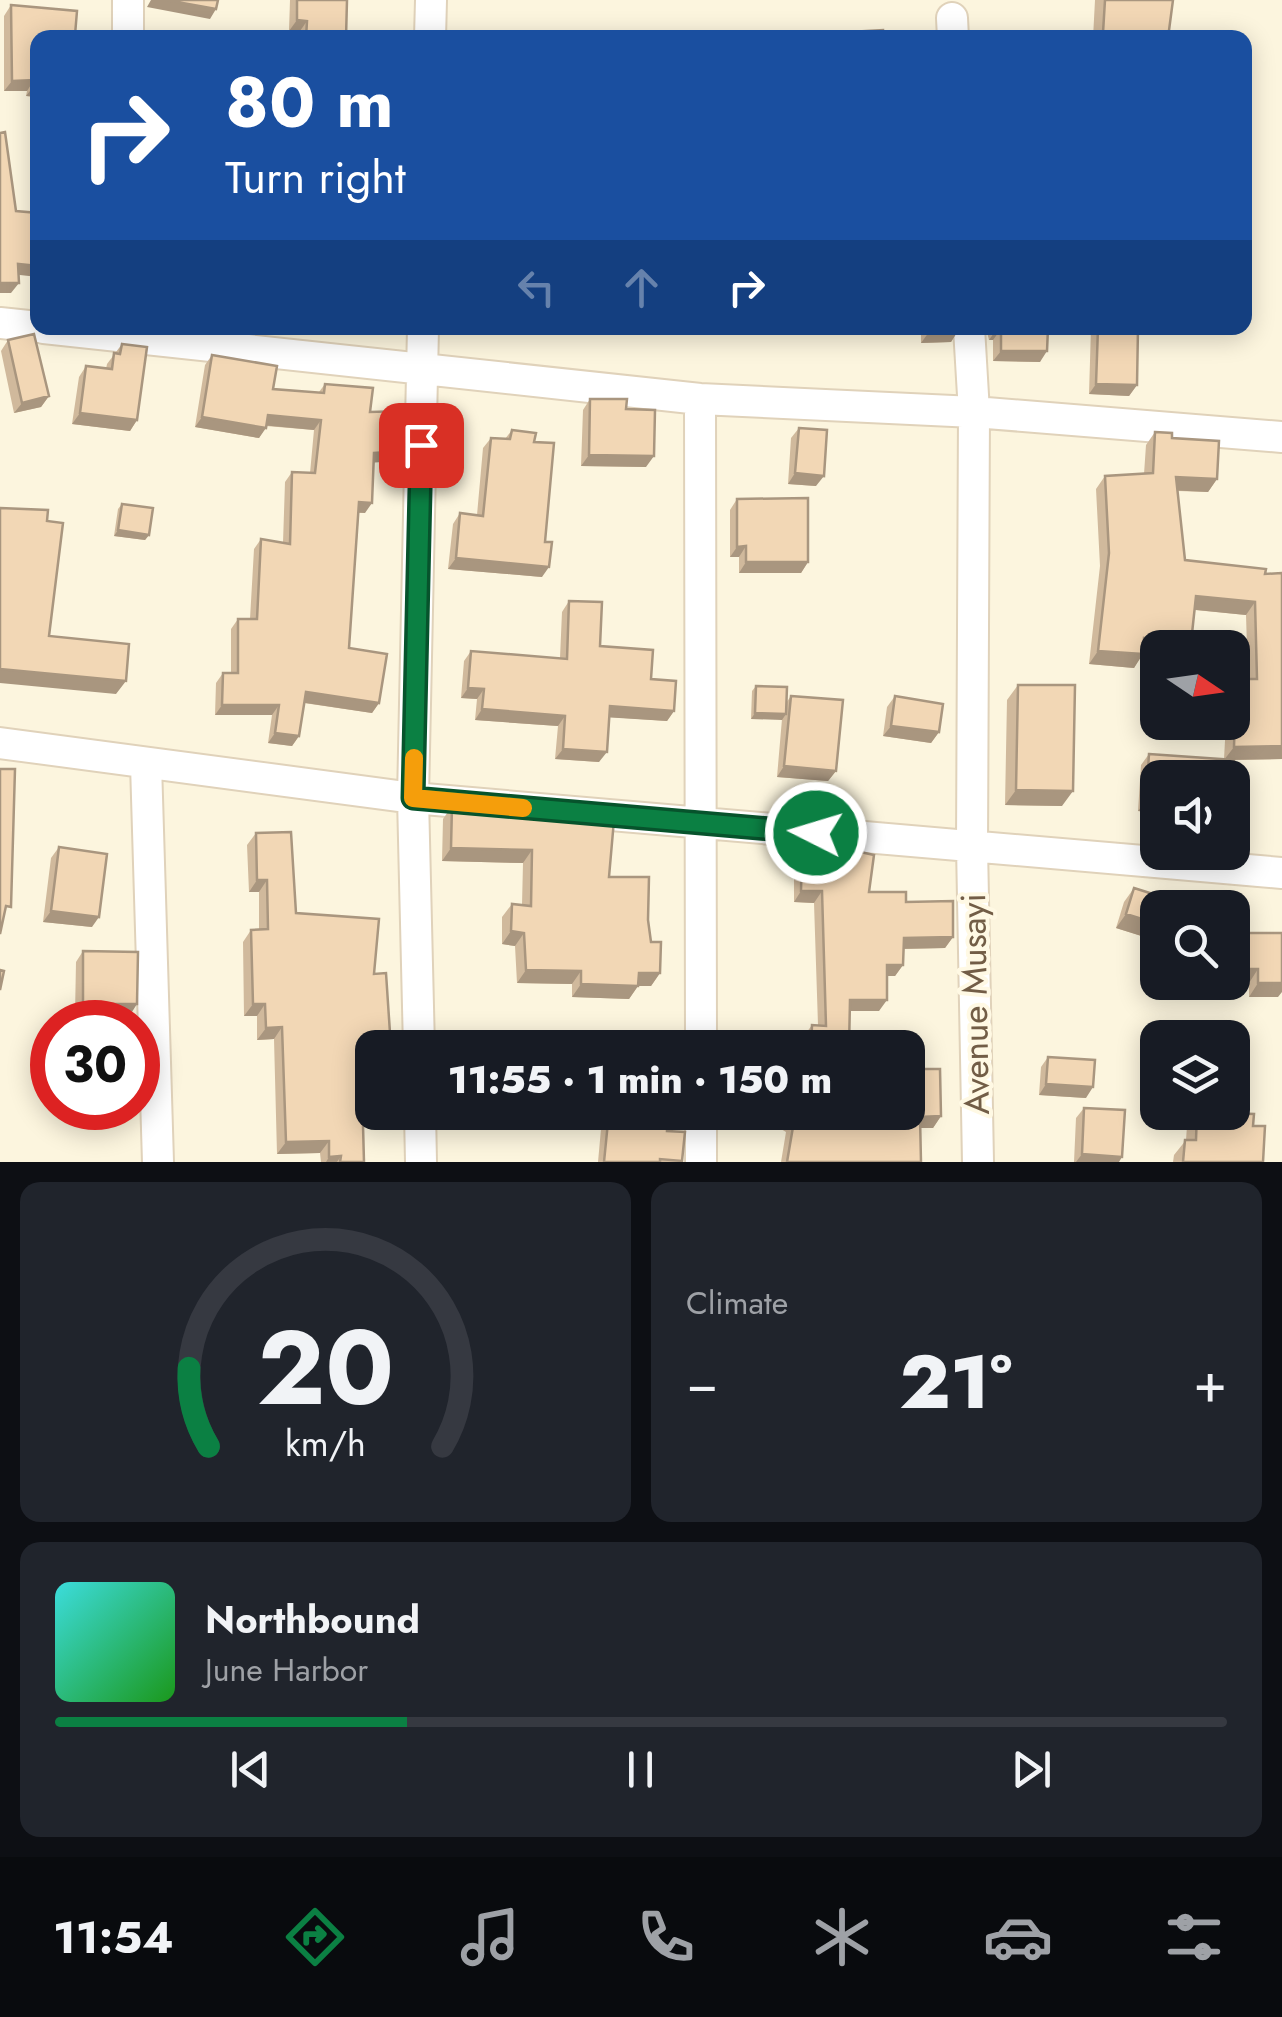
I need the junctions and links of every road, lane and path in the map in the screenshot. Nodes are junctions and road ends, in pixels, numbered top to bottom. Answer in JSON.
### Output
{"nodes":[{"id":1,"x":128,"y":0,"type":"edge"},
{"id":2,"x":431,"y":0,"type":"edge"},
{"id":3,"x":128,"y":30,"type":"edge"},
{"id":4,"x":430,"y":30,"type":"edge"},
{"id":5,"x":0,"y":323,"type":"edge"},
{"id":6,"x":30,"y":326,"type":"edge"},
{"id":7,"x":173,"y":335,"type":"edge"},
{"id":8,"x":424,"y":335,"type":"edge"},
{"id":9,"x":969,"y":335,"type":"edge"},
{"id":10,"x":422,"y":367,"type":"junction"},
{"id":11,"x":700,"y":399,"type":"junction"},
{"id":12,"x":974,"y":412,"type":"junction"},
{"id":13,"x":1282,"y":437,"type":"edge"},
{"id":14,"x":0,"y":743,"type":"edge"},
{"id":15,"x":146,"y":764,"type":"junction"},
{"id":16,"x":413,"y":798,"type":"junction"},
{"id":17,"x":699,"y":823,"type":"junction"},
{"id":18,"x":972,"y":846,"type":"junction"},
{"id":19,"x":1282,"y":873,"type":"edge"},
{"id":20,"x":419,"y":1030,"type":"edge"},
{"id":21,"x":700,"y":1030,"type":"edge"},
{"id":22,"x":421,"y":1130,"type":"edge"},
{"id":23,"x":701,"y":1130,"type":"edge"},
{"id":24,"x":158,"y":1162,"type":"edge"},
{"id":25,"x":422,"y":1162,"type":"edge"},
{"id":26,"x":701,"y":1162,"type":"edge"},
{"id":27,"x":978,"y":1162,"type":"edge"}],
"edges":[{"from":1,"to":3,"type":"street"},
{"from":2,"to":4,"type":"street"},
{"from":5,"to":6,"type":"street"},
{"from":7,"to":10,"type":"street"},
{"from":8,"to":10,"type":"street"},
{"from":9,"to":12,"type":"street","name":"Avenue Musayi"},
{"from":10,"to":11,"type":"street"},
{"from":10,"to":16,"type":"street"},
{"from":11,"to":12,"type":"street"},
{"from":11,"to":17,"type":"street"},
{"from":12,"to":13,"type":"street"},
{"from":12,"to":18,"type":"street","name":"Avenue Musayi"},
{"from":14,"to":15,"type":"street"},
{"from":15,"to":16,"type":"street"},
{"from":15,"to":24,"type":"street"},
{"from":16,"to":17,"type":"street"},
{"from":16,"to":20,"type":"street"},
{"from":17,"to":18,"type":"street"},
{"from":17,"to":21,"type":"street"},
{"from":18,"to":19,"type":"street"},
{"from":18,"to":27,"type":"street","name":"Avenue Musayi"},
{"from":22,"to":25,"type":"street"},
{"from":23,"to":26,"type":"street"}]}
